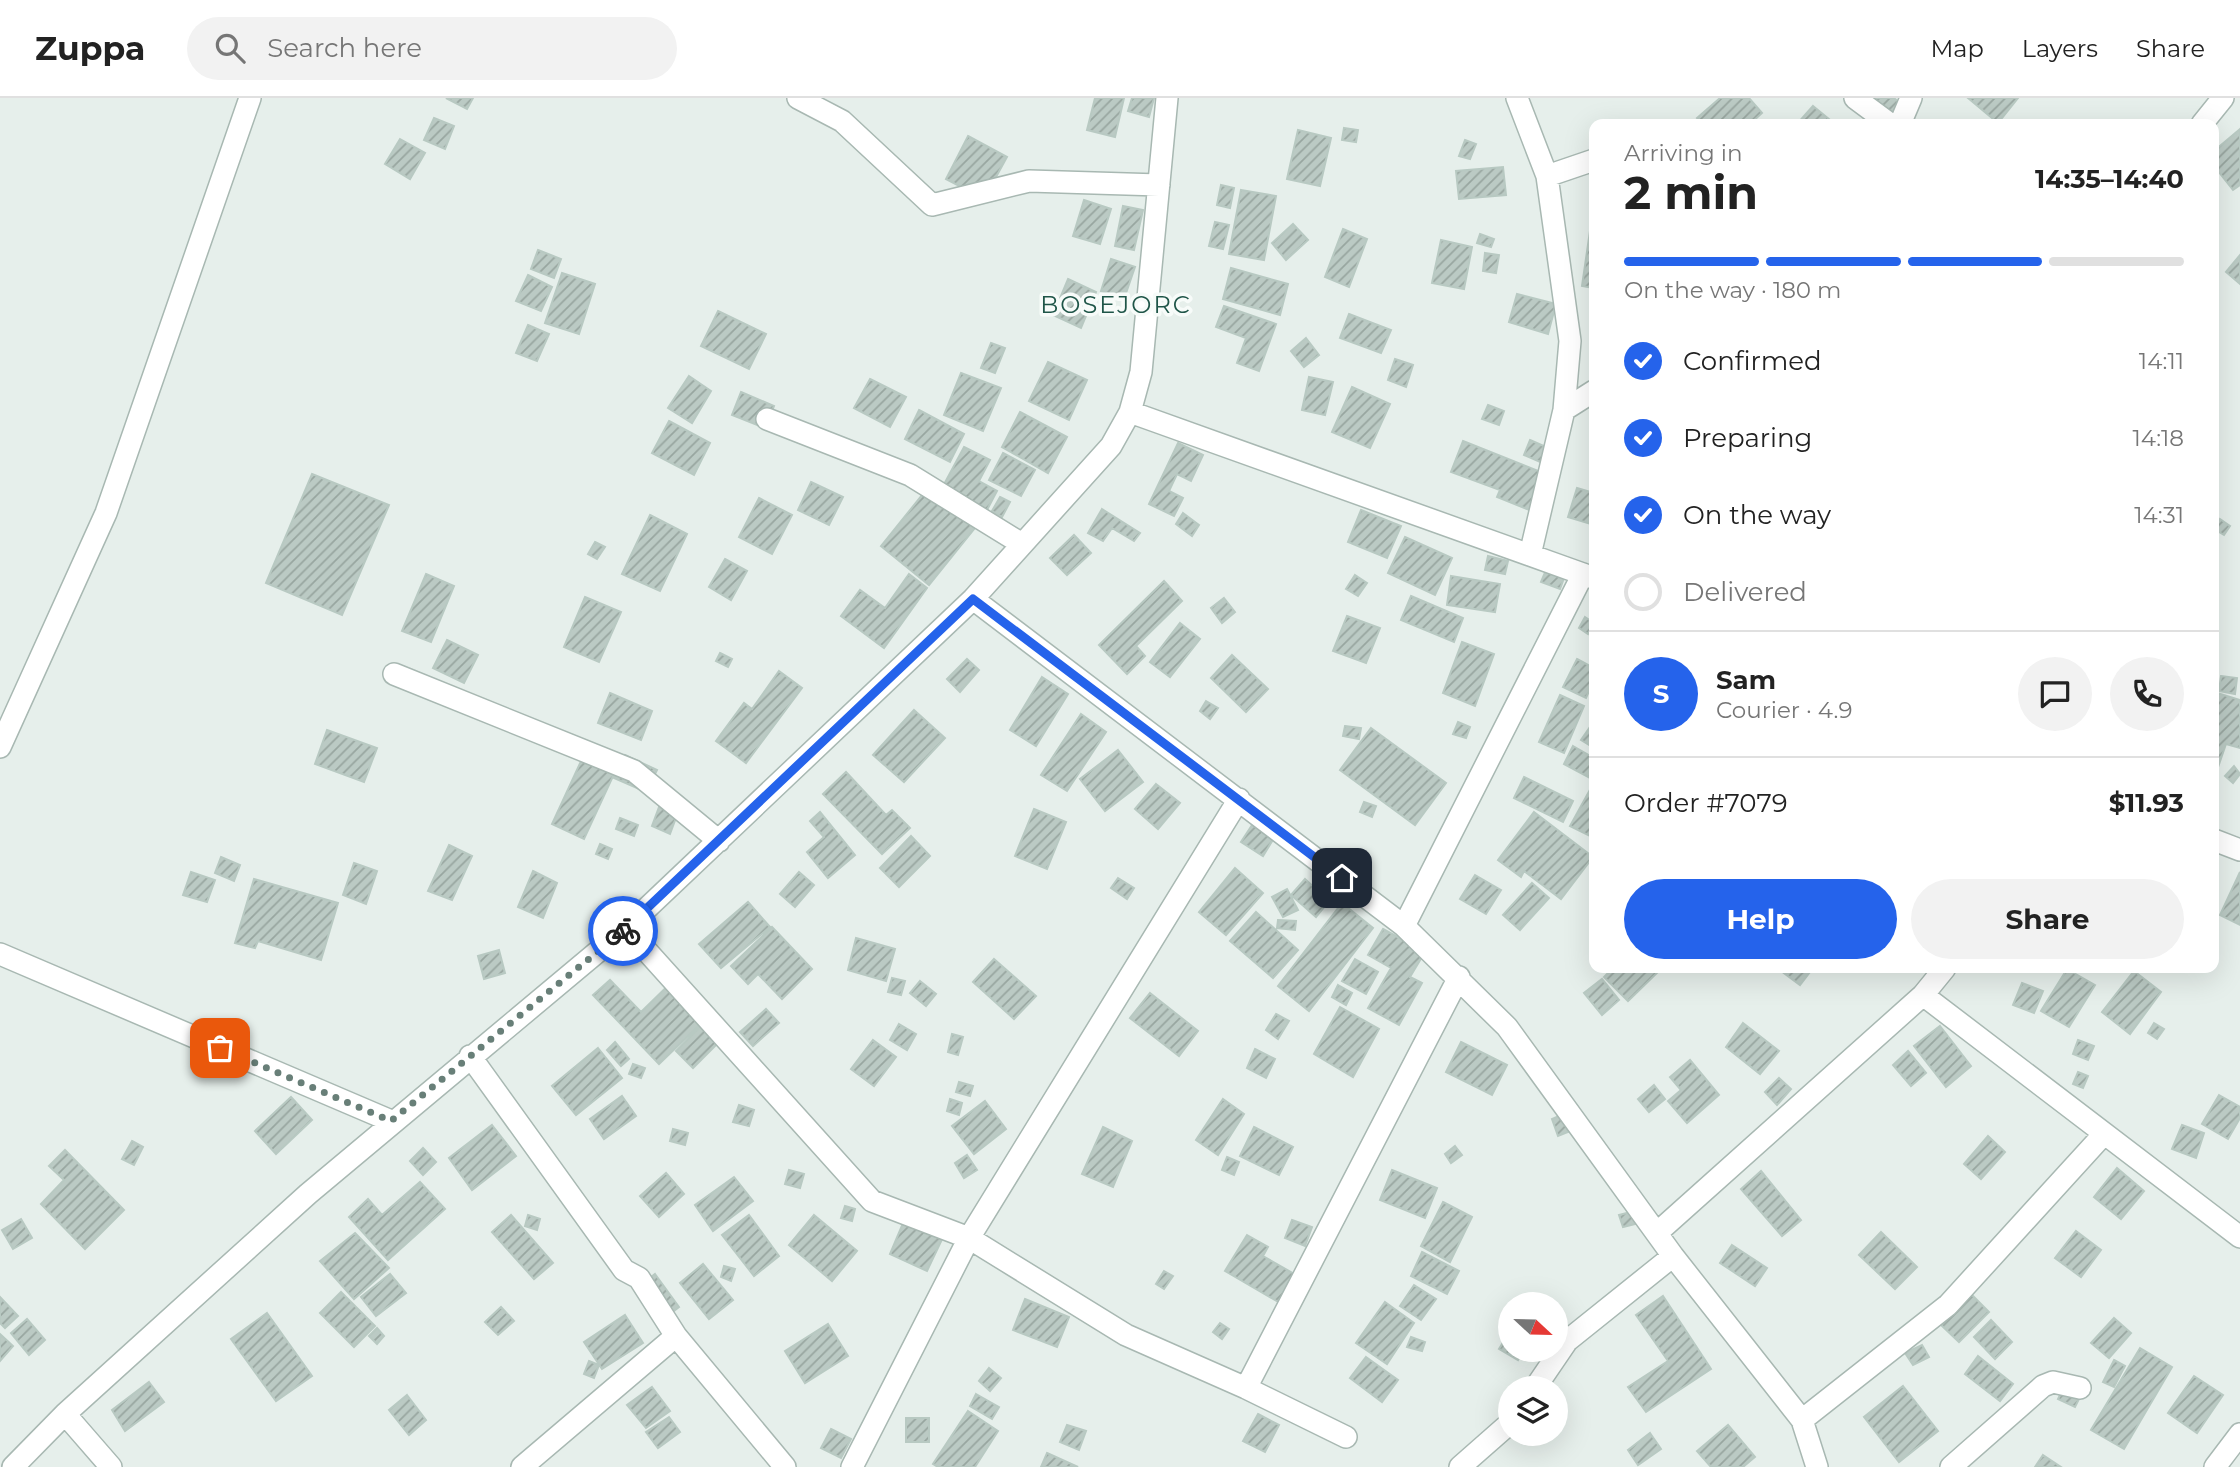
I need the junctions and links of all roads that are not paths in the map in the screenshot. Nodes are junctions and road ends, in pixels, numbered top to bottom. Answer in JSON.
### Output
{"nodes":[{"id":1,"x":250,"y":98,"type":"edge"},
{"id":2,"x":798,"y":98,"type":"edge"},
{"id":3,"x":1167,"y":98,"type":"edge"},
{"id":4,"x":1517,"y":98,"type":"edge"},
{"id":5,"x":1855,"y":98,"type":"edge"},
{"id":6,"x":1911,"y":98,"type":"edge"},
{"id":7,"x":2223,"y":98,"type":"edge"},
{"id":8,"x":1884,"y":119,"type":"edge"},
{"id":9,"x":1902,"y":119,"type":"edge"},
{"id":10,"x":2206,"y":119,"type":"edge"},
{"id":11,"x":1589,"y":162,"type":"edge"},
{"id":12,"x":1546,"y":176,"type":"junction"},
{"id":13,"x":1159,"y":185,"type":"junction"},
{"id":14,"x":1589,"y":394,"type":"edge"},
{"id":15,"x":1564,"y":410,"type":"junction"},
{"id":16,"x":1130,"y":412,"type":"junction"},
{"id":17,"x":767,"y":419,"type":"dead end"},
{"id":18,"x":1023,"y":544,"type":"junction"},
{"id":19,"x":1530,"y":555,"type":"junction"},
{"id":20,"x":1589,"y":576,"type":"edge"},
{"id":21,"x":973,"y":599,"type":"junction"},
{"id":22,"x":394,"y":674,"type":"dead end"},
{"id":23,"x":0,"y":747,"type":"edge"},
{"id":24,"x":1239,"y":799,"type":"junction"},
{"id":25,"x":719,"y":841,"type":"junction"},
{"id":26,"x":2219,"y":841,"type":"edge"},
{"id":27,"x":2240,"y":850,"type":"edge"},
{"id":28,"x":1404,"y":926,"type":"junction"},
{"id":29,"x":626,"y":928,"type":"junction"},
{"id":30,"x":0,"y":954,"type":"edge"},
{"id":31,"x":1941,"y":973,"type":"edge"},
{"id":32,"x":1459,"y":977,"type":"junction"},
{"id":33,"x":1923,"y":995,"type":"junction"},
{"id":34,"x":470,"y":1056,"type":"junction"},
{"id":35,"x":391,"y":1121,"type":"junction"},
{"id":36,"x":2103,"y":1135,"type":"junction"},
{"id":37,"x":1658,"y":1232,"type":"junction"},
{"id":38,"x":2240,"y":1237,"type":"edge"},
{"id":39,"x":969,"y":1238,"type":"junction"},
{"id":40,"x":1673,"y":1255,"type":"junction"},
{"id":41,"x":676,"y":1336,"type":"junction"},
{"id":42,"x":1543,"y":1376,"type":"edge"},
{"id":43,"x":1246,"y":1388,"type":"junction"},
{"id":44,"x":2080,"y":1388,"type":"dead end"},
{"id":45,"x":65,"y":1414,"type":"junction"},
{"id":46,"x":1802,"y":1420,"type":"junction"},
{"id":47,"x":1498,"y":1434,"type":"edge"},
{"id":48,"x":1346,"y":1437,"type":"dead end"},
{"id":49,"x":2239,"y":1438,"type":"edge"},
{"id":50,"x":13,"y":1467,"type":"edge"},
{"id":51,"x":111,"y":1467,"type":"edge"},
{"id":52,"x":522,"y":1467,"type":"edge"},
{"id":53,"x":785,"y":1467,"type":"edge"},
{"id":54,"x":852,"y":1467,"type":"edge"},
{"id":55,"x":1460,"y":1467,"type":"edge"},
{"id":56,"x":1817,"y":1467,"type":"edge"},
{"id":57,"x":1951,"y":1467,"type":"edge"},
{"id":58,"x":2215,"y":1467,"type":"edge"}],
"edges":[{"from":1,"to":23,"type":"street"},
{"from":2,"to":13,"type":"street"},
{"from":3,"to":13,"type":"street"},
{"from":4,"to":12,"type":"street"},
{"from":5,"to":8,"type":"street"},
{"from":6,"to":9,"type":"street"},
{"from":7,"to":10,"type":"street"},
{"from":11,"to":12,"type":"street"},
{"from":12,"to":15,"type":"street"},
{"from":13,"to":16,"type":"street"},
{"from":14,"to":15,"type":"street"},
{"from":15,"to":19,"type":"street"},
{"from":16,"to":18,"type":"street"},
{"from":16,"to":19,"type":"street"},
{"from":17,"to":18,"type":"street"},
{"from":18,"to":21,"type":"street"},
{"from":19,"to":20,"type":"street"},
{"from":20,"to":28,"type":"street"},
{"from":21,"to":24,"type":"street"},
{"from":21,"to":25,"type":"street"},
{"from":22,"to":25,"type":"street"},
{"from":24,"to":28,"type":"street"},
{"from":24,"to":39,"type":"street"},
{"from":25,"to":29,"type":"street"},
{"from":26,"to":27,"type":"street"},
{"from":28,"to":32,"type":"street"},
{"from":29,"to":34,"type":"street"},
{"from":29,"to":39,"type":"street"},
{"from":30,"to":35,"type":"street"},
{"from":31,"to":33,"type":"street"},
{"from":32,"to":37,"type":"street"},
{"from":32,"to":43,"type":"street"},
{"from":33,"to":36,"type":"street"},
{"from":33,"to":37,"type":"street"},
{"from":34,"to":35,"type":"street"},
{"from":34,"to":41,"type":"street"},
{"from":35,"to":45,"type":"street"},
{"from":36,"to":38,"type":"street"},
{"from":36,"to":46,"type":"street"},
{"from":37,"to":40,"type":"street"},
{"from":39,"to":43,"type":"street"},
{"from":39,"to":54,"type":"street"},
{"from":40,"to":42,"type":"street"},
{"from":40,"to":46,"type":"street"},
{"from":41,"to":52,"type":"street"},
{"from":41,"to":53,"type":"street"},
{"from":43,"to":48,"type":"street"},
{"from":44,"to":57,"type":"street"},
{"from":45,"to":50,"type":"street"},
{"from":45,"to":51,"type":"street"},
{"from":46,"to":56,"type":"street"},
{"from":47,"to":55,"type":"street"},
{"from":49,"to":58,"type":"street"}]}
